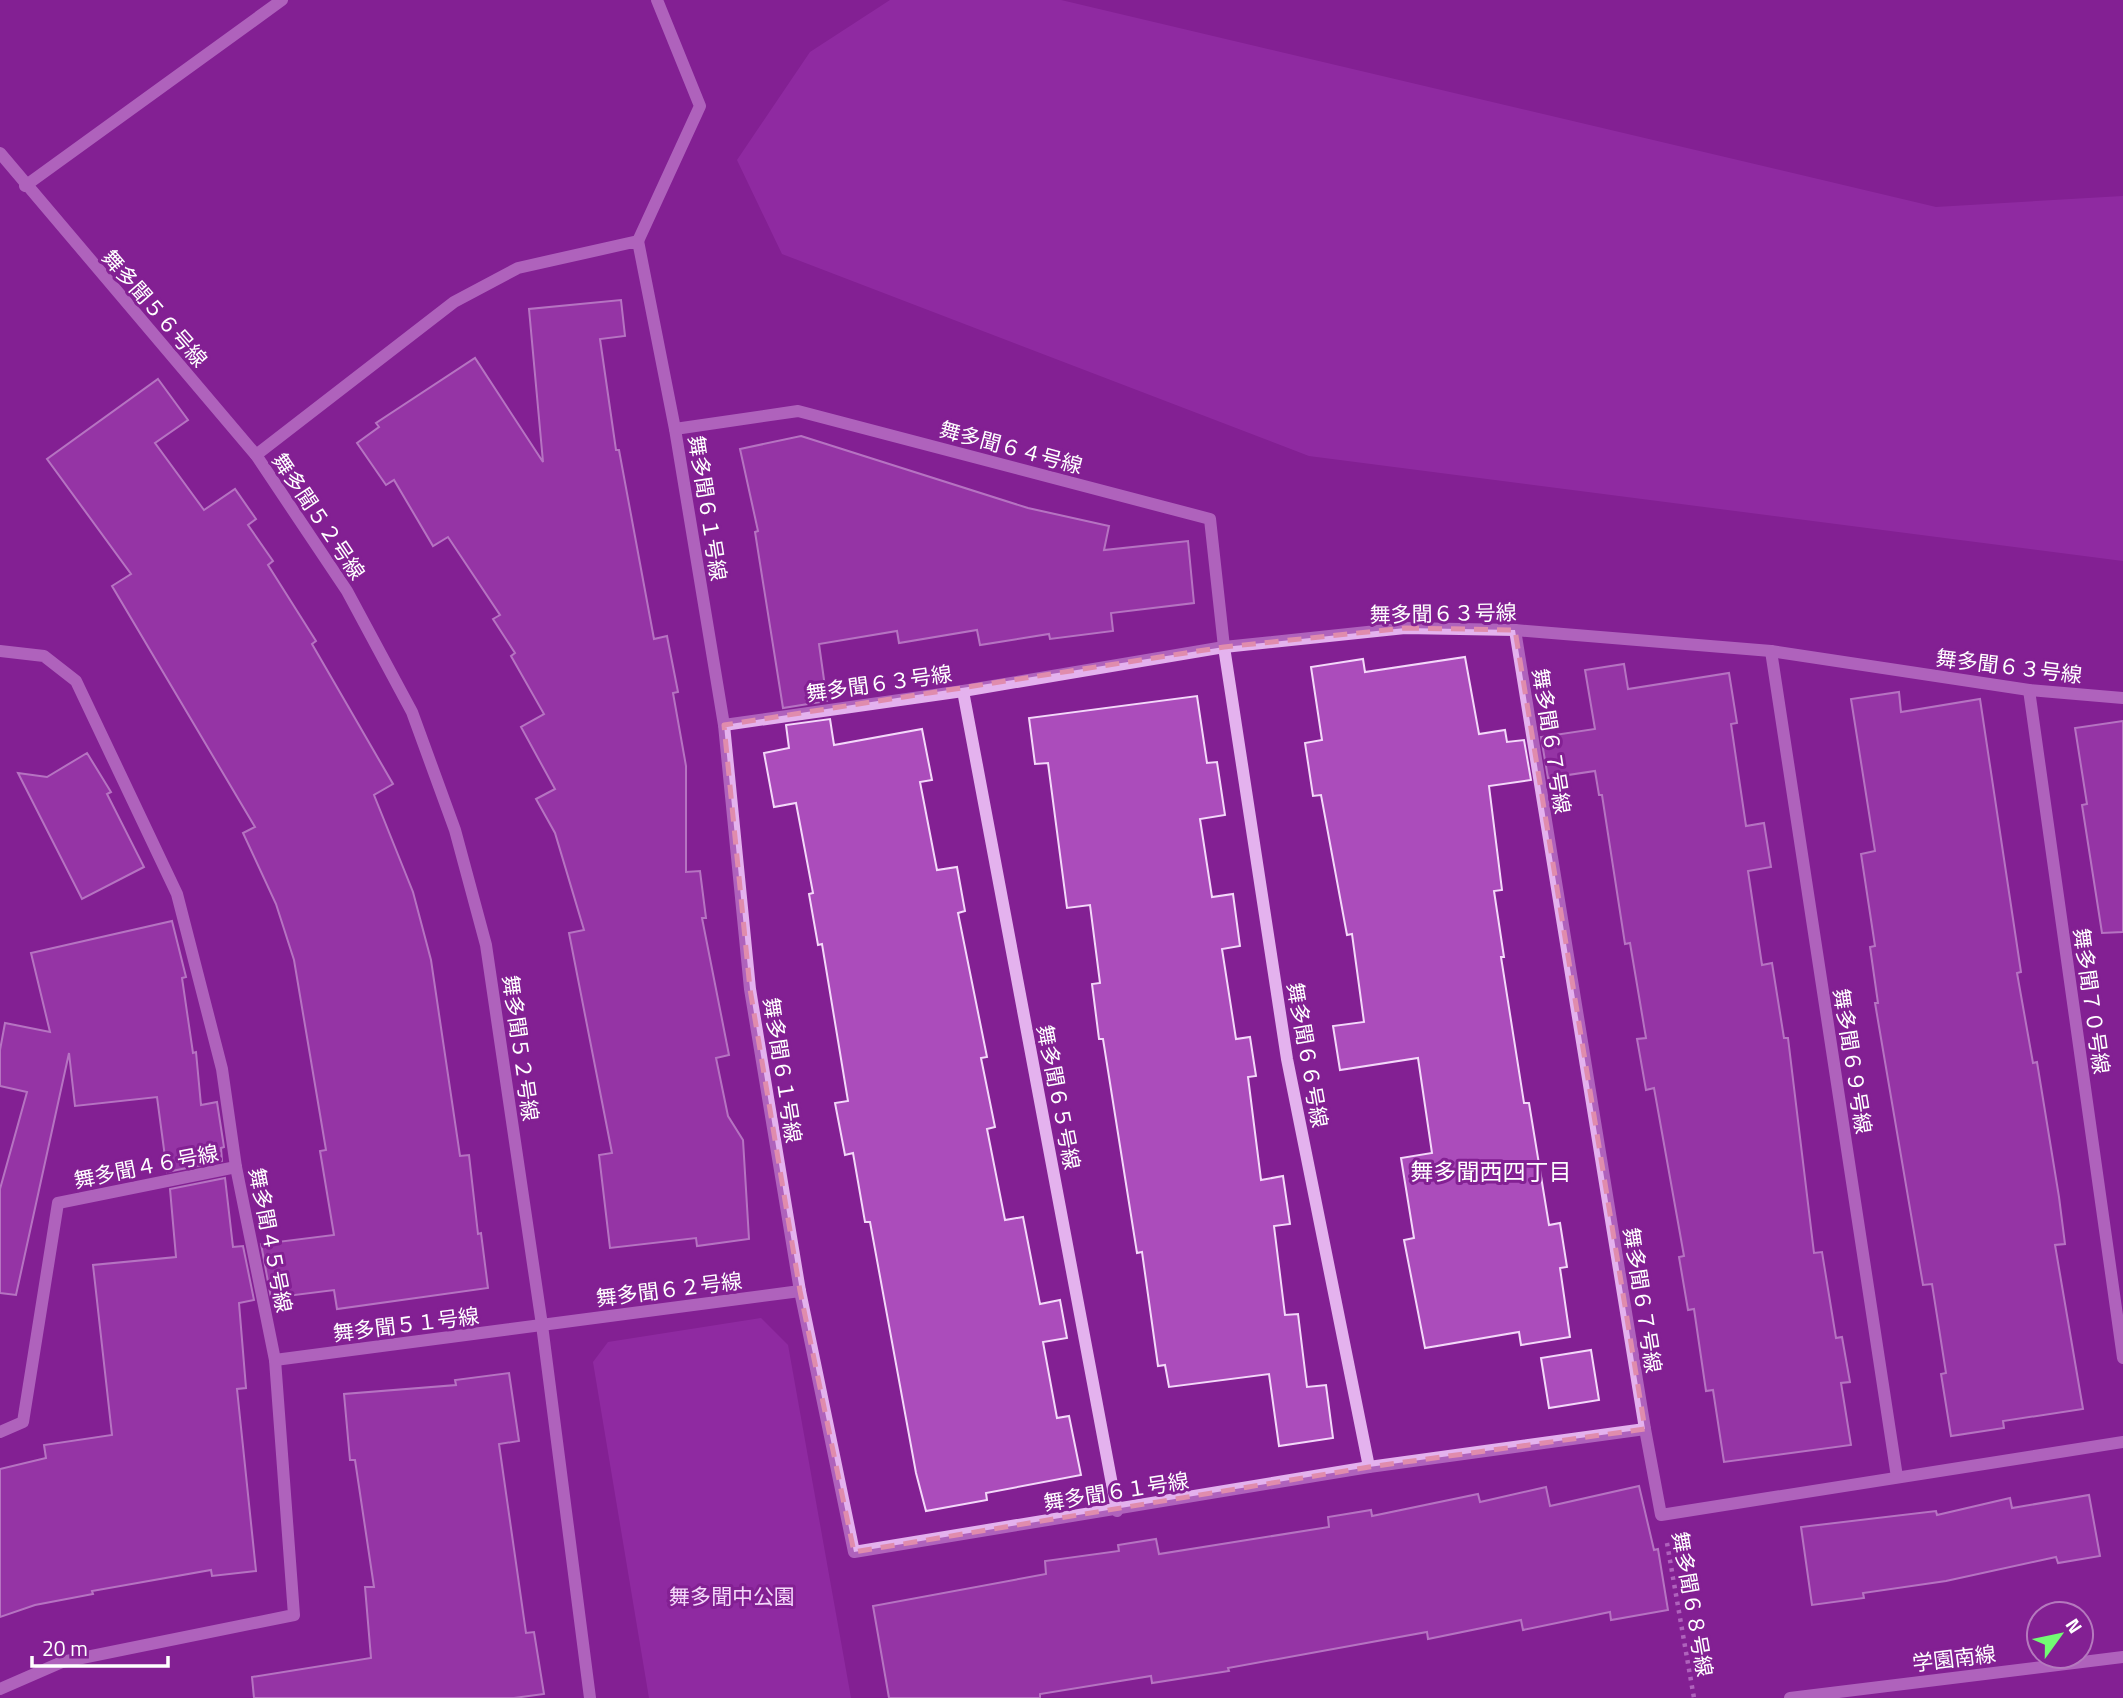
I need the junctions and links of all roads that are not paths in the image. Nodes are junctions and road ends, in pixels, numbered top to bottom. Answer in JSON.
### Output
{"nodes":[{"id":1,"x":282,"y":0,"type":"edge"},
{"id":2,"x":657,"y":0,"type":"edge"},
{"id":3,"x":0,"y":153,"type":"edge"},
{"id":4,"x":25,"y":186,"type":"junction"},
{"id":5,"x":638,"y":241,"type":"junction"},
{"id":6,"x":675,"y":429,"type":"junction"},
{"id":7,"x":256,"y":455,"type":"junction"},
{"id":8,"x":1515,"y":630,"type":"junction"},
{"id":9,"x":1224,"y":647,"type":"junction"},
{"id":10,"x":0,"y":651,"type":"edge"},
{"id":11,"x":1771,"y":652,"type":"junction"},
{"id":12,"x":2029,"y":690,"type":"junction"},
{"id":13,"x":963,"y":691,"type":"junction"},
{"id":14,"x":2123,"y":698,"type":"edge"},
{"id":15,"x":724,"y":725,"type":"junction"},
{"id":16,"x":236,"y":1167,"type":"junction"},
{"id":17,"x":800,"y":1291,"type":"junction"},
{"id":18,"x":542,"y":1325,"type":"junction"},
{"id":19,"x":2123,"y":1358,"type":"edge"},
{"id":20,"x":275,"y":1360,"type":"junction"},
{"id":21,"x":1644,"y":1429,"type":"junction"},
{"id":22,"x":0,"y":1432,"type":"edge"},
{"id":23,"x":2123,"y":1442,"type":"edge"},
{"id":24,"x":1369,"y":1467,"type":"junction"},
{"id":25,"x":1897,"y":1477,"type":"junction"},
{"id":26,"x":1117,"y":1511,"type":"junction"},
{"id":27,"x":2123,"y":1657,"type":"edge"},
{"id":28,"x":0,"y":1689,"type":"edge"},
{"id":29,"x":590,"y":1698,"type":"edge"},
{"id":30,"x":1790,"y":1698,"type":"edge"}],
"edges":[{"from":1,"to":4,"type":"street"},
{"from":2,"to":5,"type":"street"},
{"from":3,"to":4,"type":"street","name":"舞多聞５６号線"},
{"from":4,"to":7,"type":"street","name":"舞多聞５６号線"},
{"from":5,"to":6,"type":"street","name":"舞多聞６１号線"},
{"from":5,"to":7,"type":"street"},
{"from":6,"to":9,"type":"street","name":"舞多聞６４号線"},
{"from":6,"to":15,"type":"street","name":"舞多聞６１号線"},
{"from":7,"to":18,"type":"street","name":"舞多聞５２号線"},
{"from":8,"to":9,"type":"street","name":"舞多聞６３号線"},
{"from":8,"to":11,"type":"street","name":"舞多聞６３号線"},
{"from":8,"to":21,"type":"street","name":"舞多聞６７号線"},
{"from":9,"to":13,"type":"street","name":"舞多聞６３号線"},
{"from":9,"to":24,"type":"street","name":"舞多聞６６号線"},
{"from":10,"to":16,"type":"street","name":"舞多聞４５号線"},
{"from":11,"to":12,"type":"street","name":"舞多聞６３号線"},
{"from":11,"to":25,"type":"street","name":"舞多聞６９号線"},
{"from":12,"to":14,"type":"street","name":"舞多聞６３号線"},
{"from":12,"to":19,"type":"street","name":"舞多聞７０号線"},
{"from":13,"to":15,"type":"street","name":"舞多聞６３号線"},
{"from":13,"to":26,"type":"street","name":"舞多聞６５号線"},
{"from":15,"to":17,"type":"street","name":"舞多聞６１号線"},
{"from":16,"to":20,"type":"street","name":"舞多聞４５号線"},
{"from":16,"to":22,"type":"street","name":"舞多聞４６号線"},
{"from":17,"to":18,"type":"street","name":"舞多聞６２号線"},
{"from":17,"to":26,"type":"street","name":"舞多聞６１号線"},
{"from":18,"to":20,"type":"street","name":"舞多聞５１号線"},
{"from":18,"to":29,"type":"street","name":"舞多聞５２号線"},
{"from":20,"to":28,"type":"street","name":"舞多聞４５号線"},
{"from":21,"to":24,"type":"street","name":"舞多聞６１号線"},
{"from":21,"to":25,"type":"street","name":"舞多聞６７号線"},
{"from":23,"to":25,"type":"street"},
{"from":24,"to":26,"type":"street","name":"舞多聞６１号線"},
{"from":27,"to":30,"type":"street","name":"学園南線"}]}
